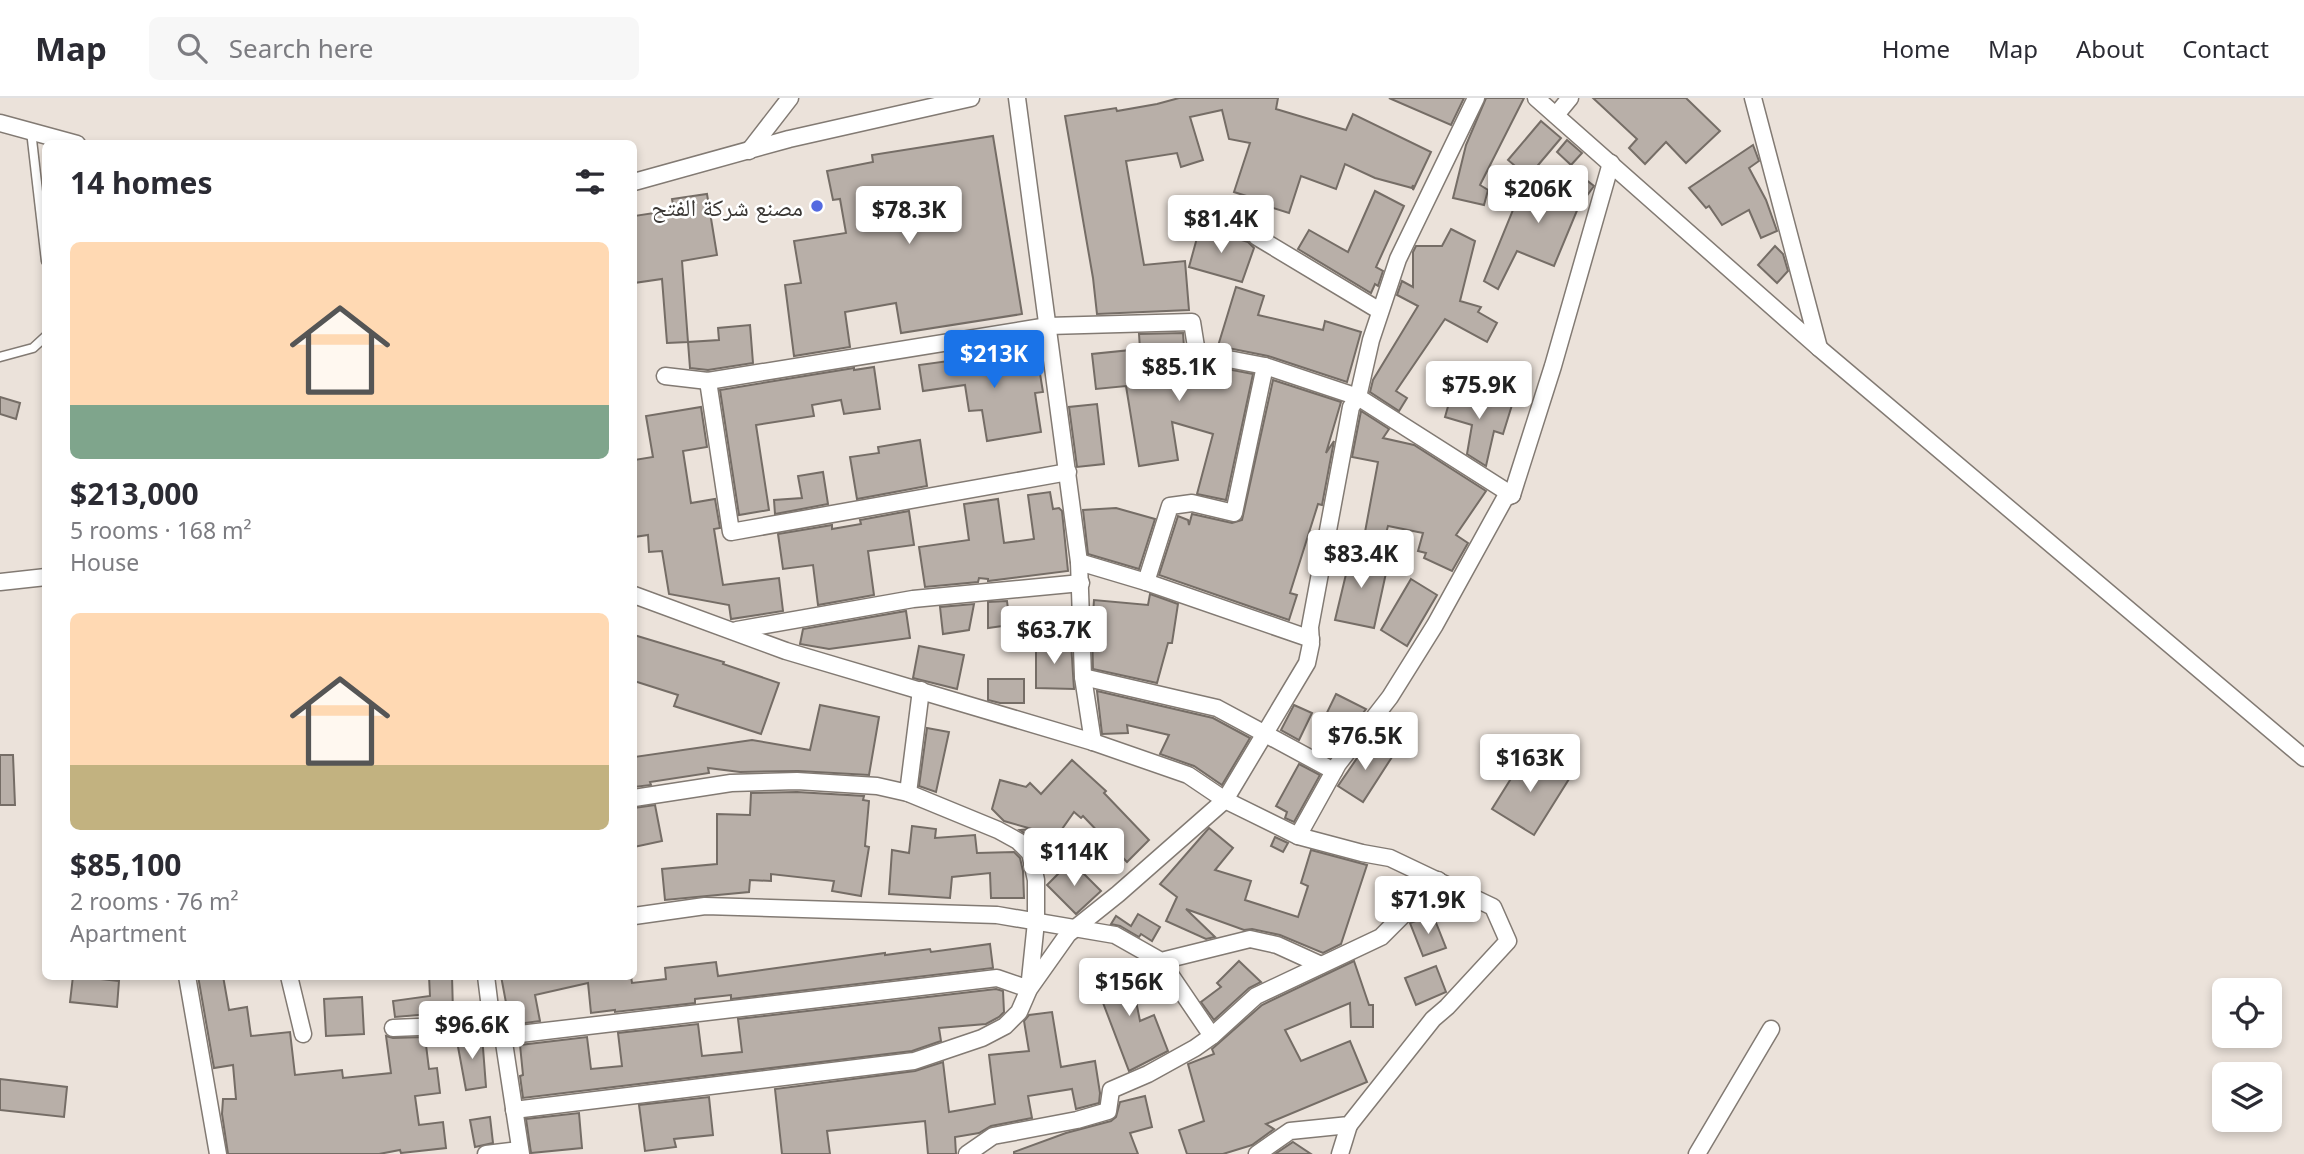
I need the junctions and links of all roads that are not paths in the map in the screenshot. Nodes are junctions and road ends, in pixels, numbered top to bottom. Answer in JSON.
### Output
{"nodes":[{"id":1,"x":790,"y":98,"type":"edge"},
{"id":2,"x":971,"y":98,"type":"edge"},
{"id":3,"x":1017,"y":98,"type":"edge"},
{"id":4,"x":1476,"y":98,"type":"edge"},
{"id":5,"x":1536,"y":98,"type":"edge"},
{"id":6,"x":1570,"y":98,"type":"edge"},
{"id":7,"x":1753,"y":98,"type":"edge"},
{"id":8,"x":1556,"y":115,"type":"junction"},
{"id":9,"x":0,"y":124,"type":"edge"},
{"id":10,"x":31,"y":131,"type":"junction"},
{"id":11,"x":63,"y":140,"type":"edge"},
{"id":12,"x":749,"y":150,"type":"junction"},
{"id":13,"x":1611,"y":163,"type":"junction"},
{"id":14,"x":637,"y":181,"type":"edge"},
{"id":15,"x":42,"y":226,"type":"edge"},
{"id":16,"x":1257,"y":237,"type":"dead end"},
{"id":17,"x":1380,"y":312,"type":"junction"},
{"id":18,"x":1048,"y":326,"type":"junction"},
{"id":19,"x":42,"y":339,"type":"edge"},
{"id":20,"x":1819,"y":348,"type":"junction"},
{"id":21,"x":0,"y":357,"type":"edge"},
{"id":22,"x":1265,"y":366,"type":"junction"},
{"id":23,"x":664,"y":376,"type":"dead end"},
{"id":24,"x":708,"y":381,"type":"junction"},
{"id":25,"x":1358,"y":397,"type":"junction"},
{"id":26,"x":1068,"y":472,"type":"junction"},
{"id":27,"x":1511,"y":495,"type":"junction"},
{"id":28,"x":1079,"y":562,"type":"junction"},
{"id":29,"x":42,"y":577,"type":"edge"},
{"id":30,"x":0,"y":582,"type":"edge"},
{"id":31,"x":1146,"y":582,"type":"junction"},
{"id":32,"x":1081,"y":583,"type":"junction"},
{"id":33,"x":637,"y":596,"type":"edge"},
{"id":34,"x":733,"y":631,"type":"junction"},
{"id":35,"x":1311,"y":639,"type":"junction"},
{"id":36,"x":1083,"y":677,"type":"junction"},
{"id":37,"x":921,"y":690,"type":"junction"},
{"id":38,"x":1267,"y":733,"type":"junction"},
{"id":39,"x":1093,"y":742,"type":"junction"},
{"id":40,"x":2304,"y":758,"type":"edge"},
{"id":41,"x":1334,"y":771,"type":"junction"},
{"id":42,"x":908,"y":793,"type":"junction"},
{"id":43,"x":637,"y":798,"type":"edge"},
{"id":44,"x":1226,"y":800,"type":"junction"},
{"id":45,"x":1298,"y":836,"type":"junction"},
{"id":46,"x":1438,"y":880,"type":"junction"},
{"id":47,"x":637,"y":916,"type":"edge"},
{"id":48,"x":1036,"y":922,"type":"junction"},
{"id":49,"x":1074,"y":930,"type":"junction"},
{"id":50,"x":1161,"y":961,"type":"junction"},
{"id":51,"x":1321,"y":965,"type":"junction"},
{"id":52,"x":188,"y":980,"type":"edge"},
{"id":53,"x":290,"y":980,"type":"edge"},
{"id":54,"x":487,"y":980,"type":"edge"},
{"id":55,"x":1029,"y":989,"type":"junction"},
{"id":56,"x":393,"y":1028,"type":"dead end"},
{"id":57,"x":1771,"y":1029,"type":"dead end"},
{"id":58,"x":497,"y":1030,"type":"junction"},
{"id":59,"x":303,"y":1034,"type":"dead end"},
{"id":60,"x":1212,"y":1036,"type":"junction"},
{"id":61,"x":514,"y":1110,"type":"junction"},
{"id":62,"x":1349,"y":1125,"type":"junction"},
{"id":63,"x":520,"y":1152,"type":"edge"},
{"id":64,"x":218,"y":1154,"type":"edge"},
{"id":65,"x":485,"y":1154,"type":"edge"},
{"id":66,"x":967,"y":1154,"type":"edge"},
{"id":67,"x":1258,"y":1154,"type":"edge"},
{"id":68,"x":1340,"y":1154,"type":"edge"},
{"id":69,"x":1696,"y":1154,"type":"edge"}],
"edges":[{"from":1,"to":12,"type":"street"},
{"from":2,"to":12,"type":"street"},
{"from":3,"to":18,"type":"street"},
{"from":4,"to":17,"type":"street"},
{"from":5,"to":8,"type":"street"},
{"from":6,"to":8,"type":"street"},
{"from":7,"to":20,"type":"street"},
{"from":8,"to":13,"type":"street"},
{"from":9,"to":10,"type":"street"},
{"from":10,"to":11,"type":"street"},
{"from":10,"to":15,"type":"lane"},
{"from":12,"to":14,"type":"street"},
{"from":13,"to":20,"type":"street"},
{"from":13,"to":27,"type":"street"},
{"from":16,"to":17,"type":"street"},
{"from":17,"to":25,"type":"street"},
{"from":18,"to":22,"type":"street"},
{"from":18,"to":24,"type":"street"},
{"from":18,"to":26,"type":"street"},
{"from":19,"to":21,"type":"lane"},
{"from":20,"to":40,"type":"street"},
{"from":22,"to":25,"type":"street"},
{"from":22,"to":31,"type":"street"},
{"from":23,"to":24,"type":"street"},
{"from":24,"to":26,"type":"street"},
{"from":25,"to":27,"type":"street"},
{"from":25,"to":35,"type":"street"},
{"from":26,"to":28,"type":"street"},
{"from":27,"to":41,"type":"street"},
{"from":28,"to":31,"type":"street"},
{"from":28,"to":32,"type":"street"},
{"from":29,"to":30,"type":"street"},
{"from":31,"to":35,"type":"street"},
{"from":32,"to":34,"type":"street"},
{"from":32,"to":36,"type":"street"},
{"from":33,"to":34,"type":"street"},
{"from":34,"to":37,"type":"street"},
{"from":35,"to":38,"type":"street"},
{"from":36,"to":38,"type":"street"},
{"from":36,"to":39,"type":"street"},
{"from":37,"to":39,"type":"street"},
{"from":37,"to":42,"type":"street"},
{"from":38,"to":41,"type":"street"},
{"from":38,"to":44,"type":"street"},
{"from":39,"to":44,"type":"street"},
{"from":41,"to":45,"type":"street"},
{"from":42,"to":43,"type":"street"},
{"from":42,"to":48,"type":"street"},
{"from":44,"to":45,"type":"street"},
{"from":44,"to":49,"type":"street"},
{"from":45,"to":46,"type":"street"},
{"from":46,"to":51,"type":"street"},
{"from":46,"to":62,"type":"street"},
{"from":47,"to":48,"type":"street"},
{"from":48,"to":49,"type":"street"},
{"from":48,"to":55,"type":"street"},
{"from":49,"to":50,"type":"street"},
{"from":49,"to":55,"type":"street"},
{"from":50,"to":51,"type":"street"},
{"from":50,"to":60,"type":"street"},
{"from":51,"to":60,"type":"street"},
{"from":52,"to":64,"type":"street"},
{"from":53,"to":59,"type":"street"},
{"from":54,"to":58,"type":"street"},
{"from":55,"to":58,"type":"street"},
{"from":55,"to":61,"type":"street"},
{"from":56,"to":58,"type":"street"},
{"from":57,"to":69,"type":"street"},
{"from":58,"to":61,"type":"street"},
{"from":60,"to":66,"type":"street"},
{"from":61,"to":63,"type":"street"},
{"from":62,"to":67,"type":"street"},
{"from":62,"to":68,"type":"street"},
{"from":63,"to":65,"type":"street"}]}
